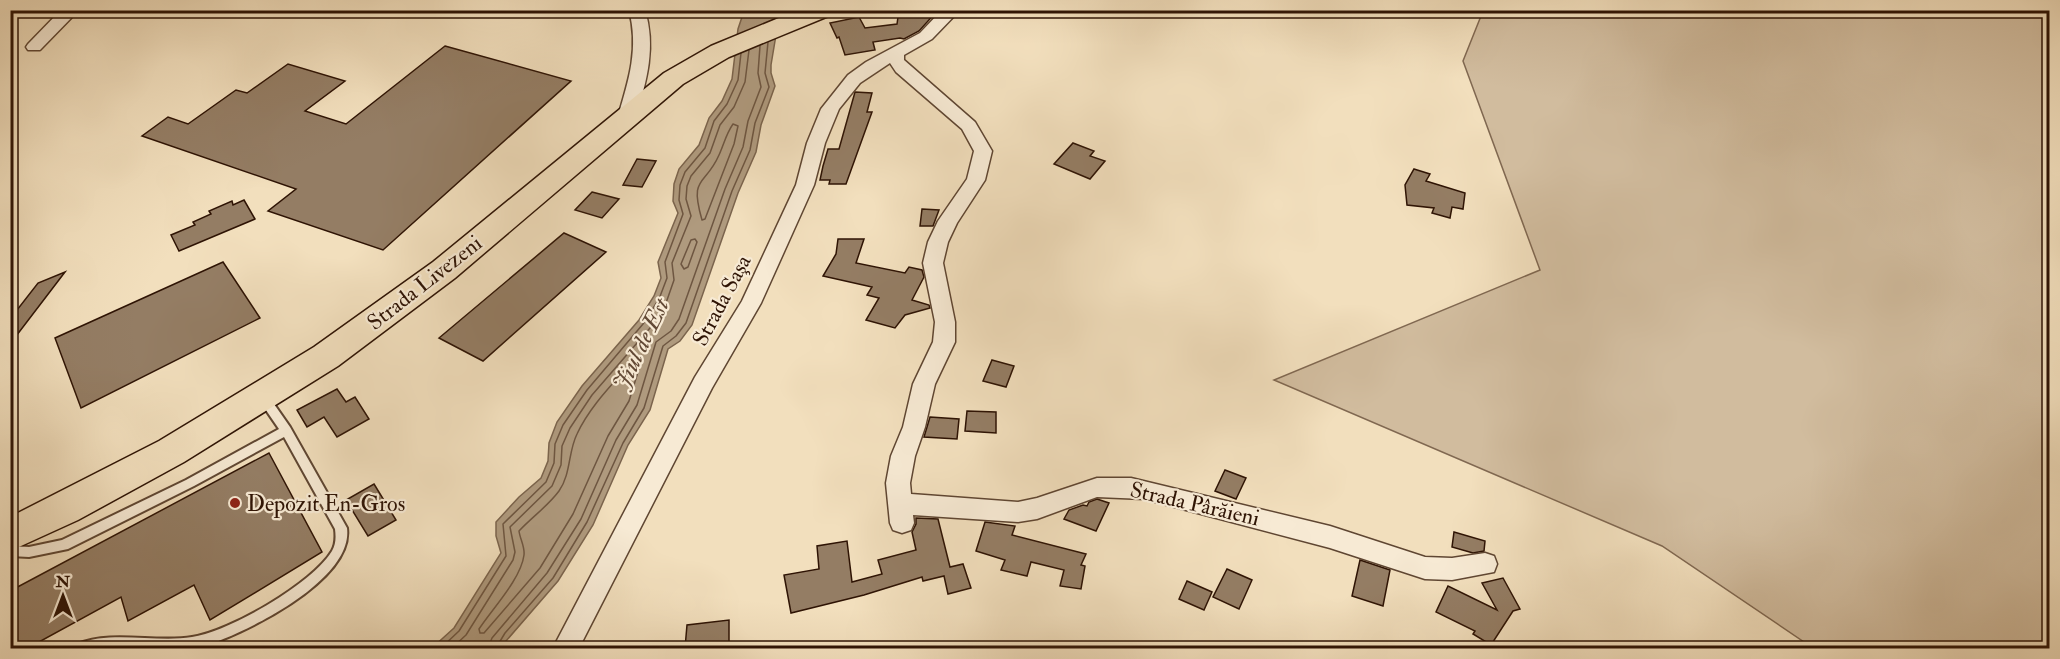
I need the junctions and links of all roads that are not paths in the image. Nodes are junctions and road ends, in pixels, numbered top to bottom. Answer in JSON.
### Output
{"nodes":[{"id":1,"x":71,"y":10,"type":"edge"},
{"id":2,"x":637,"y":10,"type":"edge"},
{"id":3,"x":822,"y":10,"type":"edge"},
{"id":4,"x":952,"y":10,"type":"edge"},
{"id":5,"x":34,"y":48,"type":"dead end"},
{"id":6,"x":896,"y":52,"type":"junction"},
{"id":7,"x":627,"y":116,"type":"junction"},
{"id":8,"x":263,"y":397,"type":"junction"},
{"id":9,"x":286,"y":430,"type":"junction"},
{"id":10,"x":10,"y":535,"type":"edge"},
{"id":11,"x":10,"y":551,"type":"edge"},
{"id":12,"x":1485,"y":564,"type":"dead end"},
{"id":13,"x":82,"y":648,"type":"edge"},
{"id":14,"x":566,"y":648,"type":"edge"}],
"edges":[{"from":1,"to":5,"type":"street"},
{"from":2,"to":7,"type":"street"},
{"from":3,"to":7,"type":"main road","name":"Strada Livezeni"},
{"from":4,"to":6,"type":"street","name":"Strada Saşa"},
{"from":6,"to":12,"type":"street","name":"Strada Pârăieni"},
{"from":6,"to":14,"type":"street","name":"Strada Saşa"},
{"from":7,"to":8,"type":"main road","name":"Strada Livezeni"},
{"from":8,"to":9,"type":"lane"},
{"from":8,"to":10,"type":"main road","name":"Strada Livezeni"},
{"from":9,"to":11,"type":"lane"},
{"from":9,"to":13,"type":"lane"}]}
